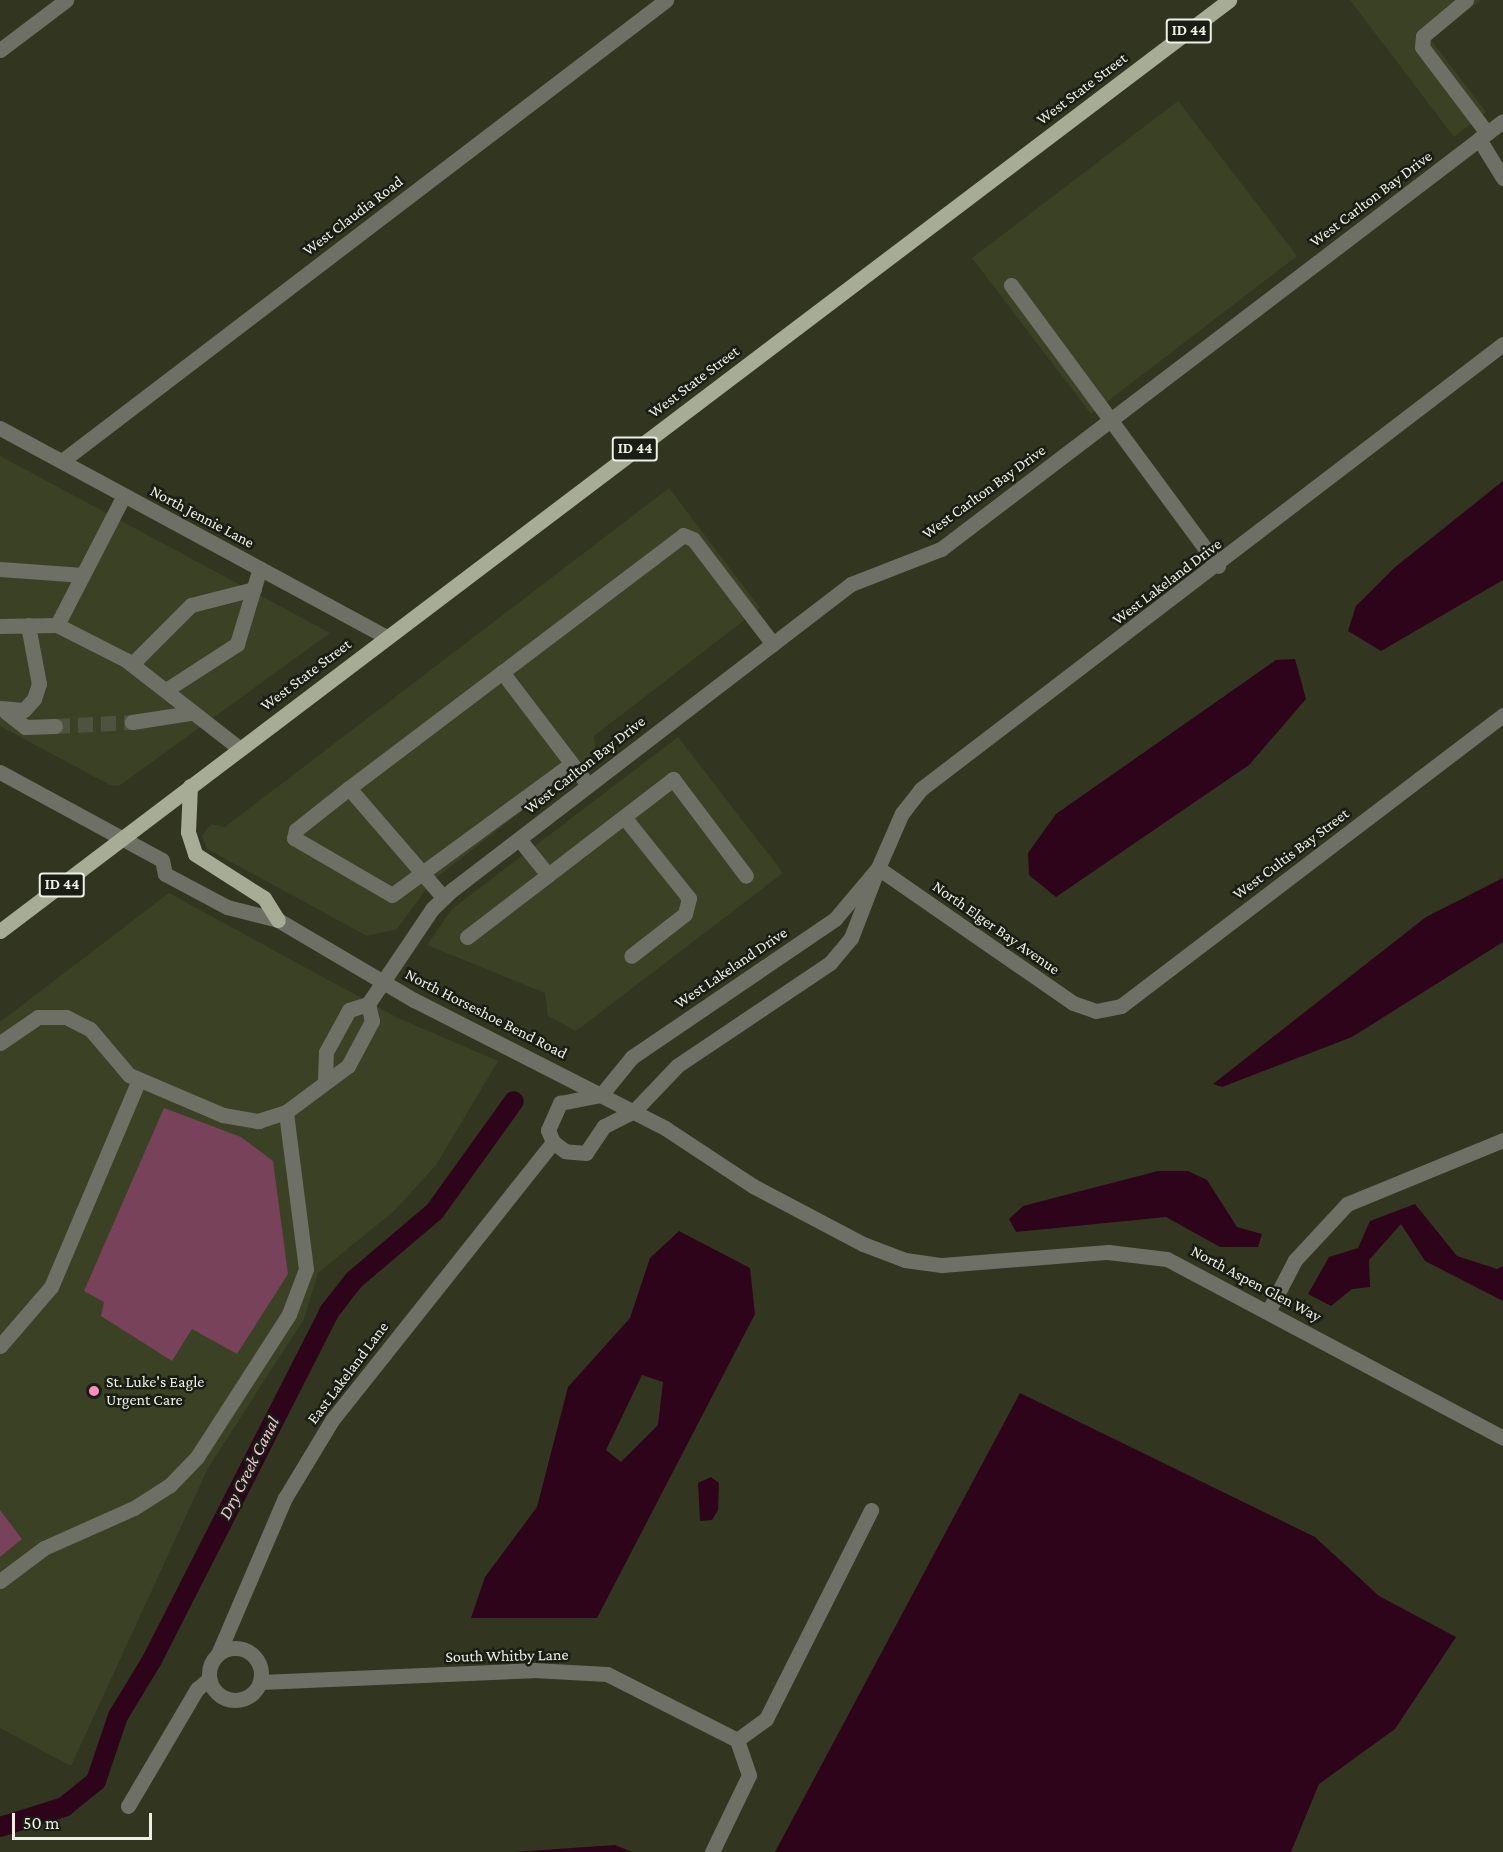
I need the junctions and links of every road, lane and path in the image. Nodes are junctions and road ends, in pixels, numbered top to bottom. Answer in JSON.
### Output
{"nodes":[{"id":1,"x":66,"y":0,"type":"edge"},
{"id":2,"x":666,"y":0,"type":"edge"},
{"id":3,"x":1230,"y":0,"type":"edge"},
{"id":4,"x":1466,"y":0,"type":"edge"},
{"id":5,"x":0,"y":50,"type":"edge"},
{"id":6,"x":1503,"y":121,"type":"edge"},
{"id":7,"x":1483,"y":136,"type":"junction"},
{"id":8,"x":1503,"y":178,"type":"edge"},
{"id":9,"x":1011,"y":285,"type":"dead end"},
{"id":10,"x":1503,"y":344,"type":"edge"},
{"id":11,"x":1109,"y":421,"type":"junction"},
{"id":12,"x":2,"y":435,"type":"edge"},
{"id":13,"x":62,"y":461,"type":"junction"},
{"id":14,"x":124,"y":495,"type":"junction"},
{"id":15,"x":1218,"y":566,"type":"junction"},
{"id":16,"x":0,"y":568,"type":"edge"},
{"id":17,"x":260,"y":568,"type":"junction"},
{"id":18,"x":82,"y":575,"type":"junction"},
{"id":19,"x":254,"y":588,"type":"junction"},
{"id":20,"x":28,"y":625,"type":"junction"},
{"id":21,"x":57,"y":625,"type":"junction"},
{"id":22,"x":0,"y":626,"type":"edge"},
{"id":23,"x":387,"y":637,"type":"junction"},
{"id":24,"x":772,"y":644,"type":"junction"},
{"id":25,"x":132,"y":664,"type":"junction"},
{"id":26,"x":502,"y":672,"type":"junction"},
{"id":27,"x":166,"y":690,"type":"junction"},
{"id":28,"x":3,"y":710,"type":"edge"},
{"id":29,"x":191,"y":713,"type":"junction"},
{"id":30,"x":1503,"y":714,"type":"edge"},
{"id":31,"x":132,"y":722,"type":"tunnel mouth"},
{"id":32,"x":55,"y":726,"type":"tunnel mouth"},
{"id":33,"x":239,"y":748,"type":"junction"},
{"id":34,"x":572,"y":764,"type":"junction"},
{"id":35,"x":0,"y":772,"type":"edge"},
{"id":36,"x":588,"y":785,"type":"junction"},
{"id":37,"x":190,"y":786,"type":"junction"},
{"id":38,"x":349,"y":788,"type":"junction"},
{"id":39,"x":624,"y":817,"type":"junction"},
{"id":40,"x":123,"y":838,"type":"junction"},
{"id":41,"x":519,"y":839,"type":"junction"},
{"id":42,"x":878,"y":868,"type":"junction"},
{"id":43,"x":422,"y":873,"type":"junction"},
{"id":44,"x":548,"y":875,"type":"junction"},
{"id":45,"x":746,"y":876,"type":"dead end"},
{"id":46,"x":443,"y":897,"type":"junction"},
{"id":47,"x":278,"y":920,"type":"junction"},
{"id":48,"x":0,"y":931,"type":"edge"},
{"id":49,"x":467,"y":937,"type":"dead end"},
{"id":50,"x":630,"y":956,"type":"dead end"},
{"id":51,"x":381,"y":979,"type":"junction"},
{"id":52,"x":368,"y":1004,"type":"junction"},
{"id":53,"x":1096,"y":1011,"type":"joint"},
{"id":54,"x":0,"y":1043,"type":"edge"},
{"id":55,"x":139,"y":1080,"type":"junction"},
{"id":56,"x":325,"y":1080,"type":"junction"},
{"id":57,"x":601,"y":1095,"type":"junction"},
{"id":58,"x":634,"y":1111,"type":"junction"},
{"id":59,"x":286,"y":1112,"type":"junction"},
{"id":60,"x":1503,"y":1140,"type":"edge"},
{"id":61,"x":553,"y":1142,"type":"junction"},
{"id":62,"x":862,"y":1244,"type":"joint"},
{"id":63,"x":1269,"y":1310,"type":"junction"},
{"id":64,"x":0,"y":1346,"type":"edge"},
{"id":65,"x":1503,"y":1438,"type":"edge"},
{"id":66,"x":872,"y":1510,"type":"dead end"},
{"id":67,"x":0,"y":1581,"type":"edge"},
{"id":68,"x":218,"y":1654,"type":"junction"},
{"id":69,"x":209,"y":1679,"type":"junction"},
{"id":70,"x":261,"y":1682,"type":"junction"},
{"id":71,"x":737,"y":1740,"type":"junction"},
{"id":72,"x":128,"y":1806,"type":"dead end"},
{"id":73,"x":712,"y":1852,"type":"edge"}],
"edges":[{"from":1,"to":5,"type":"street"},
{"from":2,"to":13,"type":"street","name":"West Claudia Road"},
{"from":3,"to":23,"type":"main road","name":"West State Street","number":"ID 44"},
{"from":4,"to":7,"type":"street"},
{"from":6,"to":7,"type":"street","name":"West Carlton Bay Drive"},
{"from":7,"to":8,"type":"street"},
{"from":7,"to":11,"type":"street","name":"West Carlton Bay Drive"},
{"from":9,"to":11,"type":"street"},
{"from":10,"to":15,"type":"street","name":"West Lakeland Drive"},
{"from":11,"to":15,"type":"street"},
{"from":11,"to":24,"type":"street","name":"West Carlton Bay Drive"},
{"from":12,"to":13,"type":"street","name":"North Jennie Lane"},
{"from":13,"to":14,"type":"street","name":"North Jennie Lane"},
{"from":14,"to":17,"type":"street","name":"North Jennie Lane"},
{"from":14,"to":18,"type":"street"},
{"from":15,"to":42,"type":"street","name":"West Lakeland Drive"},
{"from":16,"to":18,"type":"street"},
{"from":17,"to":19,"type":"street"},
{"from":17,"to":23,"type":"street","name":"North Jennie Lane"},
{"from":18,"to":21,"type":"street"},
{"from":19,"to":25,"type":"street"},
{"from":19,"to":27,"type":"street"},
{"from":20,"to":21,"type":"street"},
{"from":20,"to":22,"type":"street"},
{"from":20,"to":28,"type":"street"},
{"from":21,"to":25,"type":"street"},
{"from":23,"to":33,"type":"main road","name":"West State Street","number":"ID 44"},
{"from":24,"to":26,"type":"street"},
{"from":24,"to":36,"type":"street","name":"West Carlton Bay Drive"},
{"from":25,"to":27,"type":"street"},
{"from":26,"to":34,"type":"street"},
{"from":26,"to":38,"type":"street"},
{"from":27,"to":29,"type":"street"},
{"from":28,"to":32,"type":"street"},
{"from":29,"to":31,"type":"street"},
{"from":29,"to":33,"type":"street"},
{"from":30,"to":53,"type":"street","name":"West Cultis Bay Street"},
{"from":33,"to":37,"type":"main road","name":"West State Street","number":"ID 44"},
{"from":34,"to":36,"type":"street"},
{"from":34,"to":43,"type":"street"},
{"from":35,"to":40,"type":"street","name":"North Horseshoe Bend Road"},
{"from":36,"to":41,"type":"street","name":"West Carlton Bay Drive"},
{"from":37,"to":40,"type":"main road","name":"West State Street","number":"ID 44"},
{"from":37,"to":47,"type":"main road"},
{"from":38,"to":43,"type":"street"},
{"from":38,"to":43,"type":"street"},
{"from":39,"to":44,"type":"street"},
{"from":39,"to":45,"type":"street"},
{"from":39,"to":50,"type":"street"},
{"from":40,"to":47,"type":"street","name":"North Horseshoe Bend Road"},
{"from":40,"to":48,"type":"main road","number":"ID 44"},
{"from":41,"to":44,"type":"street"},
{"from":41,"to":46,"type":"street","name":"West Carlton Bay Drive"},
{"from":42,"to":53,"type":"street","name":"North Elger Bay Avenue"},
{"from":42,"to":57,"type":"street","name":"West Lakeland Drive"},
{"from":42,"to":58,"type":"street","name":"West Lakeland Drive"},
{"from":43,"to":46,"type":"street"},
{"from":44,"to":49,"type":"street"},
{"from":46,"to":51,"type":"street","name":"West Carlton Bay Drive"},
{"from":47,"to":51,"type":"street","name":"North Horseshoe Bend Road"},
{"from":51,"to":52,"type":"street","name":"West Carlton Bay Drive"},
{"from":51,"to":57,"type":"street","name":"North Horseshoe Bend Road"},
{"from":52,"to":56,"type":"street"},
{"from":52,"to":56,"type":"street"},
{"from":54,"to":55,"type":"street"},
{"from":55,"to":59,"type":"street"},
{"from":55,"to":64,"type":"street"},
{"from":56,"to":59,"type":"street"},
{"from":57,"to":58,"type":"street","name":"North Horseshoe Bend Road"},
{"from":57,"to":61,"type":"street"},
{"from":58,"to":61,"type":"street"},
{"from":58,"to":62,"type":"street","name":"North Horseshoe Bend Road"},
{"from":59,"to":67,"type":"street"},
{"from":60,"to":63,"type":"street"},
{"from":61,"to":68,"type":"street","name":"East Lakeland Lane"},
{"from":62,"to":63,"type":"street","name":"North Aspen Glen Way"},
{"from":63,"to":65,"type":"street","name":"North Aspen Glen Way"},
{"from":66,"to":71,"type":"street"},
{"from":68,"to":69,"type":"street"},
{"from":68,"to":70,"type":"street"},
{"from":69,"to":70,"type":"street"},
{"from":69,"to":72,"type":"street"},
{"from":70,"to":71,"type":"street","name":"South Whitby Lane"},
{"from":71,"to":73,"type":"street"}]}
